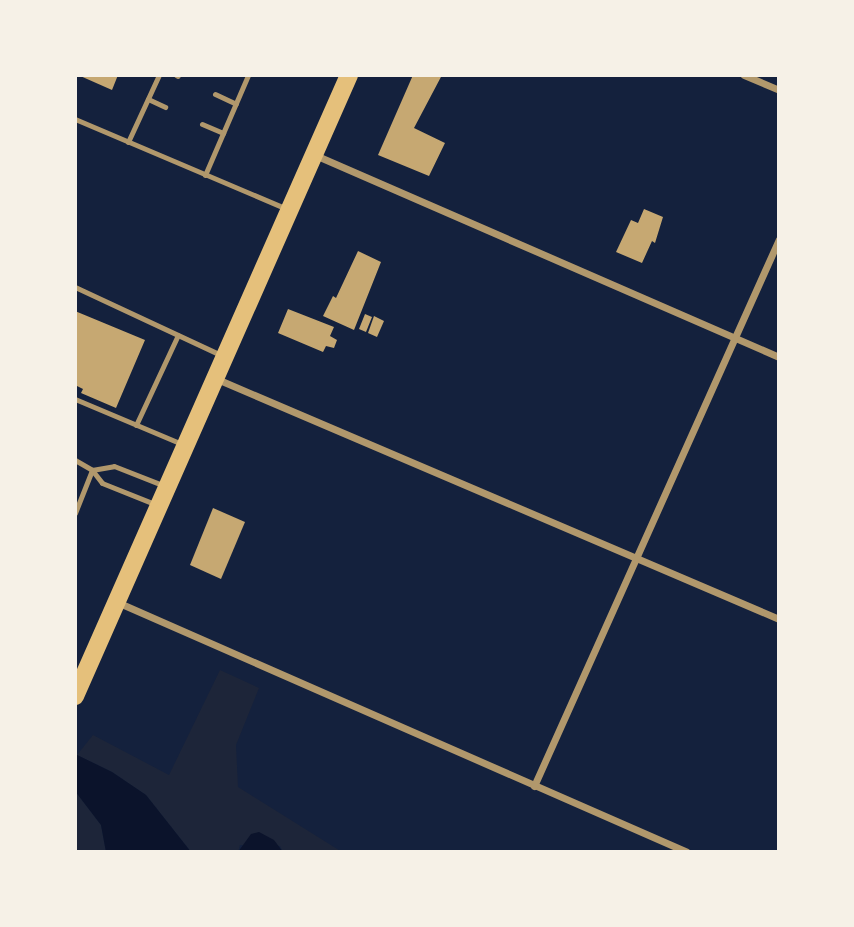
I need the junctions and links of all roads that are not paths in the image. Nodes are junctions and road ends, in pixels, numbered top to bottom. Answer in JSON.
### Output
{"nodes":[{"id":1,"x":159,"y":75,"type":"edge"},
{"id":2,"x":248,"y":75,"type":"edge"},
{"id":3,"x":349,"y":75,"type":"edge"},
{"id":4,"x":744,"y":75,"type":"edge"},
{"id":5,"x":779,"y":90,"type":"edge"},
{"id":6,"x":215,"y":94,"type":"dead end"},
{"id":7,"x":148,"y":99,"type":"junction"},
{"id":8,"x":236,"y":104,"type":"junction"},
{"id":9,"x":165,"y":107,"type":"dead end"},
{"id":10,"x":75,"y":119,"type":"edge"},
{"id":11,"x":202,"y":124,"type":"dead end"},
{"id":12,"x":223,"y":133,"type":"junction"},
{"id":13,"x":128,"y":142,"type":"junction"},
{"id":14,"x":314,"y":155,"type":"junction"},
{"id":15,"x":205,"y":175,"type":"junction"},
{"id":16,"x":290,"y":211,"type":"junction"},
{"id":17,"x":779,"y":239,"type":"edge"},
{"id":18,"x":75,"y":287,"type":"edge"},
{"id":19,"x":178,"y":335,"type":"junction"},
{"id":20,"x":735,"y":339,"type":"junction"},
{"id":21,"x":226,"y":357,"type":"junction"},
{"id":22,"x":779,"y":357,"type":"edge"},
{"id":23,"x":216,"y":379,"type":"junction"},
{"id":24,"x":75,"y":399,"type":"edge"},
{"id":25,"x":136,"y":425,"type":"junction"},
{"id":26,"x":186,"y":446,"type":"junction"},
{"id":27,"x":75,"y":460,"type":"edge"},
{"id":28,"x":92,"y":470,"type":"junction"},
{"id":29,"x":168,"y":487,"type":"junction"},
{"id":30,"x":159,"y":507,"type":"junction"},
{"id":31,"x":75,"y":513,"type":"edge"},
{"id":32,"x":637,"y":558,"type":"junction"},
{"id":33,"x":117,"y":602,"type":"junction"},
{"id":34,"x":779,"y":619,"type":"edge"},
{"id":35,"x":75,"y":696,"type":"edge"},
{"id":36,"x":534,"y":786,"type":"junction"},
{"id":37,"x":687,"y":852,"type":"edge"}],
"edges":[{"from":1,"to":7,"type":"lane"},
{"from":2,"to":8,"type":"lane"},
{"from":3,"to":14,"type":"main road"},
{"from":4,"to":5,"type":"street"},
{"from":6,"to":8,"type":"lane"},
{"from":7,"to":9,"type":"lane"},
{"from":7,"to":13,"type":"lane"},
{"from":8,"to":12,"type":"lane"},
{"from":10,"to":13,"type":"lane"},
{"from":11,"to":12,"type":"lane"},
{"from":12,"to":15,"type":"lane"},
{"from":13,"to":15,"type":"lane"},
{"from":14,"to":16,"type":"main road"},
{"from":14,"to":20,"type":"street"},
{"from":15,"to":16,"type":"lane"},
{"from":16,"to":21,"type":"main road"},
{"from":17,"to":20,"type":"street"},
{"from":18,"to":19,"type":"lane"},
{"from":19,"to":21,"type":"lane"},
{"from":19,"to":25,"type":"lane"},
{"from":20,"to":22,"type":"street"},
{"from":20,"to":32,"type":"street"},
{"from":21,"to":23,"type":"main road"},
{"from":23,"to":26,"type":"main road"},
{"from":23,"to":32,"type":"street"},
{"from":24,"to":25,"type":"lane"},
{"from":25,"to":26,"type":"lane"},
{"from":26,"to":29,"type":"main road"},
{"from":27,"to":28,"type":"lane"},
{"from":28,"to":29,"type":"lane"},
{"from":28,"to":30,"type":"lane"},
{"from":28,"to":31,"type":"lane"},
{"from":29,"to":30,"type":"main road"},
{"from":30,"to":33,"type":"main road"},
{"from":32,"to":34,"type":"street"},
{"from":32,"to":36,"type":"street"},
{"from":33,"to":35,"type":"main road"},
{"from":33,"to":36,"type":"street"},
{"from":36,"to":37,"type":"street"}]}
